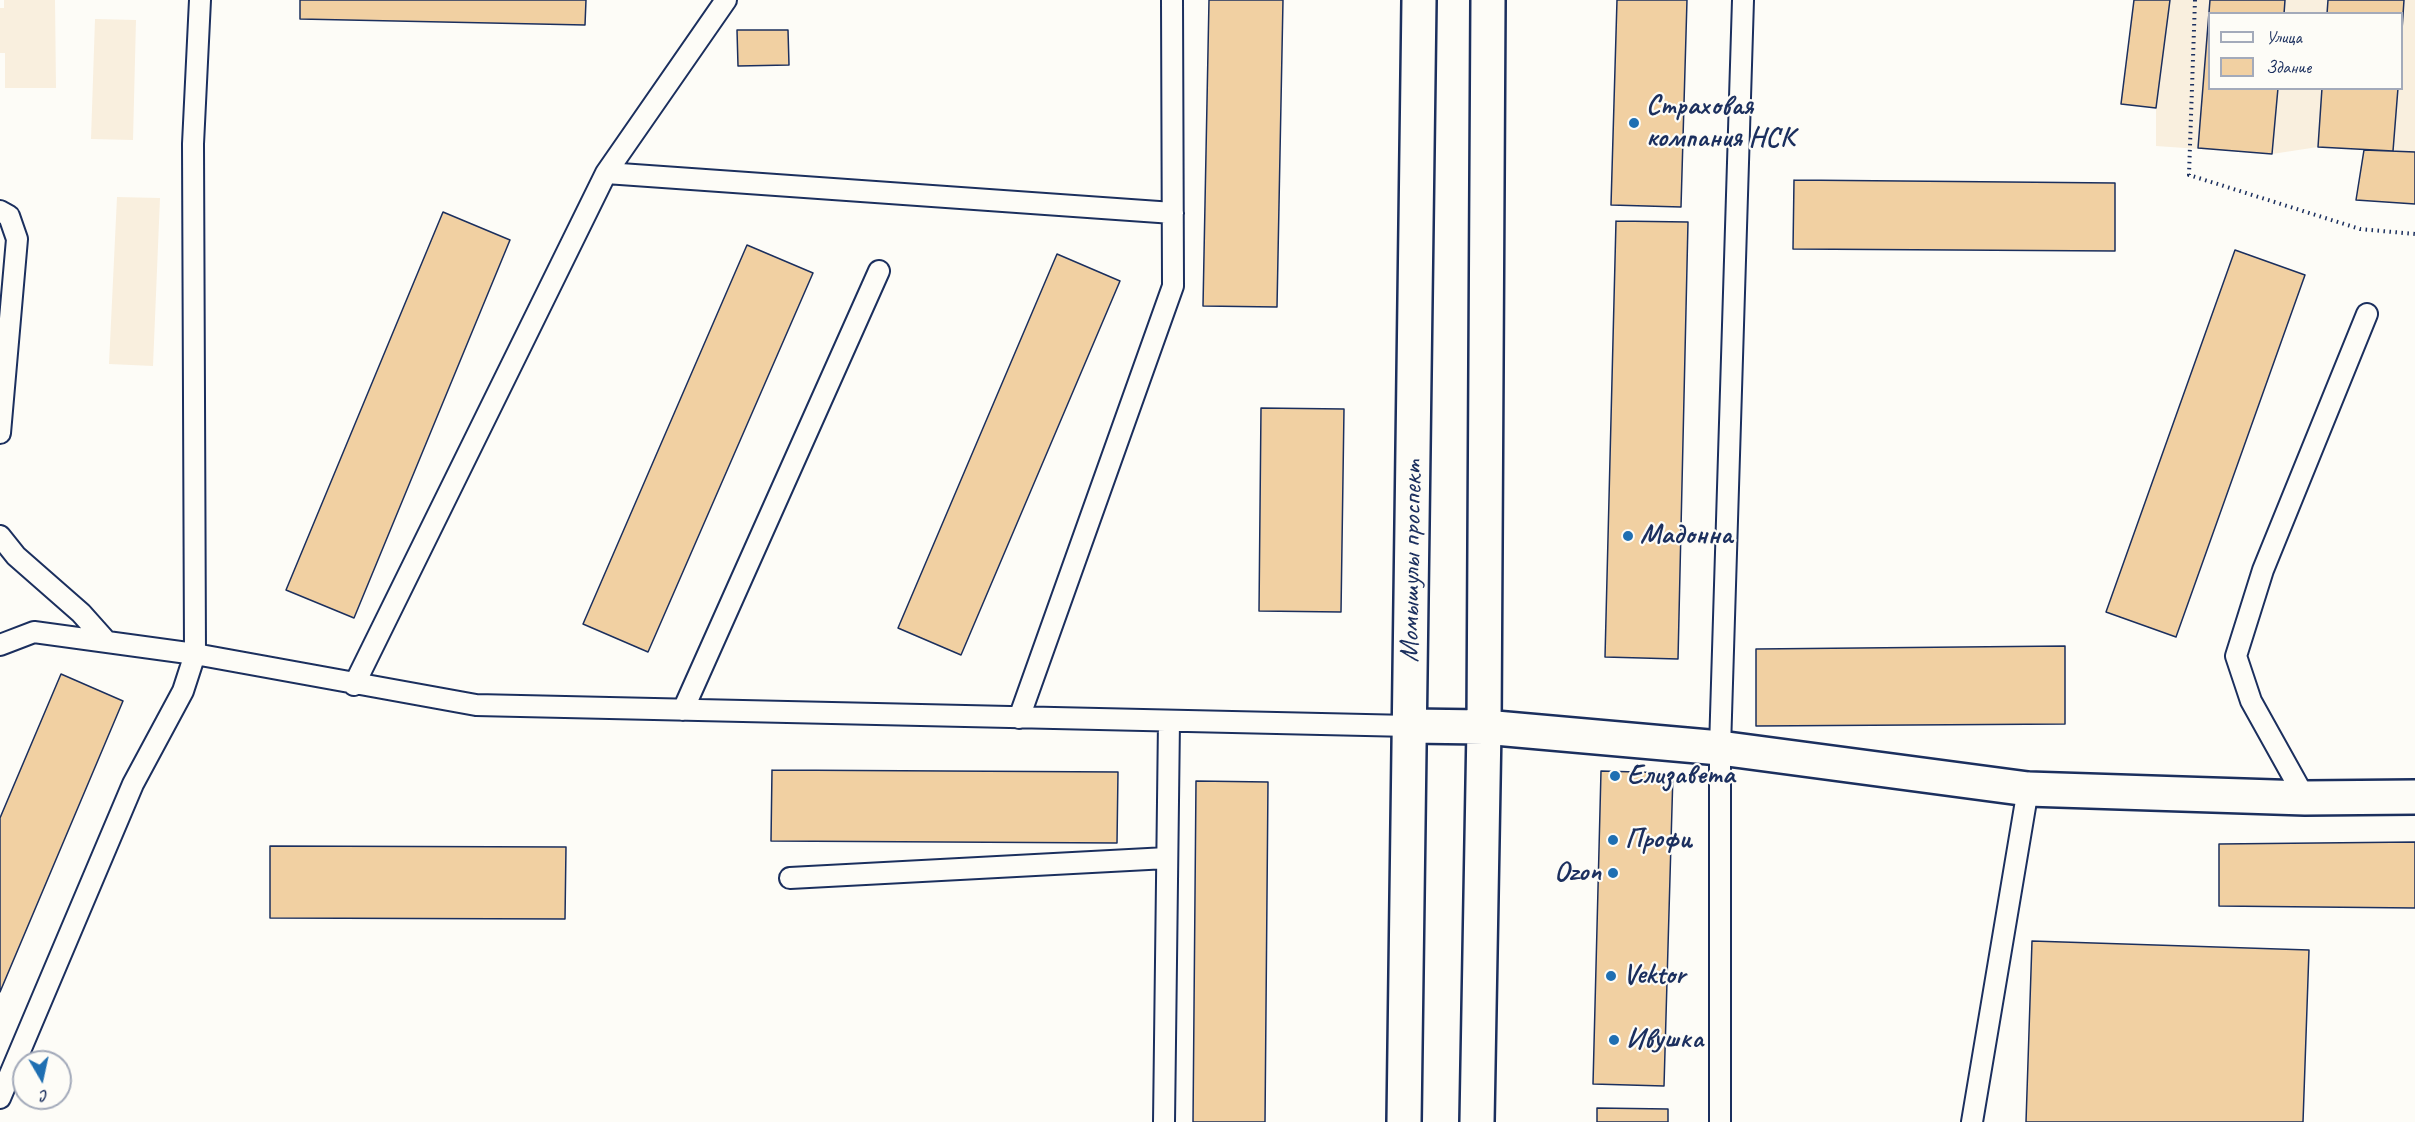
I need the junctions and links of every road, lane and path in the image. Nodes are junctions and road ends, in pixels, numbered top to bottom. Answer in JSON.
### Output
{"nodes":[{"id":1,"x":200,"y":0,"type":"edge"},
{"id":2,"x":726,"y":0,"type":"edge"},
{"id":3,"x":1172,"y":0,"type":"edge"},
{"id":4,"x":1419,"y":0,"type":"edge"},
{"id":5,"x":1488,"y":0,"type":"edge"},
{"id":6,"x":1743,"y":0,"type":"edge"},
{"id":7,"x":2195,"y":0,"type":"edge"},
{"id":8,"x":606,"y":173,"type":"junction"},
{"id":9,"x":0,"y":211,"type":"edge"},
{"id":10,"x":1173,"y":213,"type":"junction"},
{"id":11,"x":2415,"y":234,"type":"edge"},
{"id":12,"x":879,"y":271,"type":"dead end"},
{"id":13,"x":2367,"y":314,"type":"dead end"},
{"id":14,"x":0,"y":433,"type":"edge"},
{"id":15,"x":0,"y":536,"type":"edge"},
{"id":16,"x":106,"y":641,"type":"junction"},
{"id":17,"x":0,"y":645,"type":"edge"},
{"id":18,"x":195,"y":654,"type":"junction"},
{"id":19,"x":354,"y":685,"type":"junction"},
{"id":20,"x":683,"y":710,"type":"junction"},
{"id":21,"x":1019,"y":717,"type":"junction"},
{"id":22,"x":1169,"y":721,"type":"junction"},
{"id":23,"x":1410,"y":726,"type":"junction"},
{"id":24,"x":1484,"y":727,"type":"junction"},
{"id":25,"x":1720,"y":748,"type":"junction"},
{"id":26,"x":2028,"y":789,"type":"junction"},
{"id":27,"x":2415,"y":797,"type":"edge"},
{"id":28,"x":2305,"y":798,"type":"junction"},
{"id":29,"x":1167,"y":858,"type":"junction"},
{"id":30,"x":790,"y":878,"type":"dead end"},
{"id":31,"x":0,"y":1098,"type":"edge"},
{"id":32,"x":1164,"y":1122,"type":"edge"},
{"id":33,"x":1404,"y":1122,"type":"edge"},
{"id":34,"x":1477,"y":1122,"type":"edge"},
{"id":35,"x":1720,"y":1122,"type":"edge"},
{"id":36,"x":1972,"y":1122,"type":"edge"}],
"edges":[{"from":1,"to":18,"type":"lane"},
{"from":2,"to":8,"type":"lane"},
{"from":3,"to":10,"type":"lane"},
{"from":4,"to":23,"type":"street","name":"Момышулы проспект"},
{"from":5,"to":24,"type":"street"},
{"from":6,"to":25,"type":"lane"},
{"from":7,"to":11,"type":"path"},
{"from":8,"to":10,"type":"lane"},
{"from":8,"to":19,"type":"lane"},
{"from":9,"to":14,"type":"lane"},
{"from":10,"to":21,"type":"lane"},
{"from":12,"to":20,"type":"lane"},
{"from":13,"to":28,"type":"lane"},
{"from":15,"to":16,"type":"lane"},
{"from":16,"to":17,"type":"lane"},
{"from":16,"to":18,"type":"lane"},
{"from":18,"to":19,"type":"lane"},
{"from":18,"to":31,"type":"lane"},
{"from":19,"to":20,"type":"lane"},
{"from":20,"to":21,"type":"lane"},
{"from":21,"to":22,"type":"lane"},
{"from":22,"to":23,"type":"lane"},
{"from":22,"to":29,"type":"lane"},
{"from":23,"to":24,"type":"street"},
{"from":23,"to":33,"type":"street","name":"Момышулы проспект"},
{"from":24,"to":25,"type":"street"},
{"from":24,"to":34,"type":"street"},
{"from":25,"to":26,"type":"street"},
{"from":25,"to":35,"type":"lane"},
{"from":26,"to":28,"type":"street"},
{"from":26,"to":36,"type":"lane"},
{"from":27,"to":28,"type":"street"},
{"from":29,"to":30,"type":"lane"},
{"from":29,"to":32,"type":"lane"}]}
